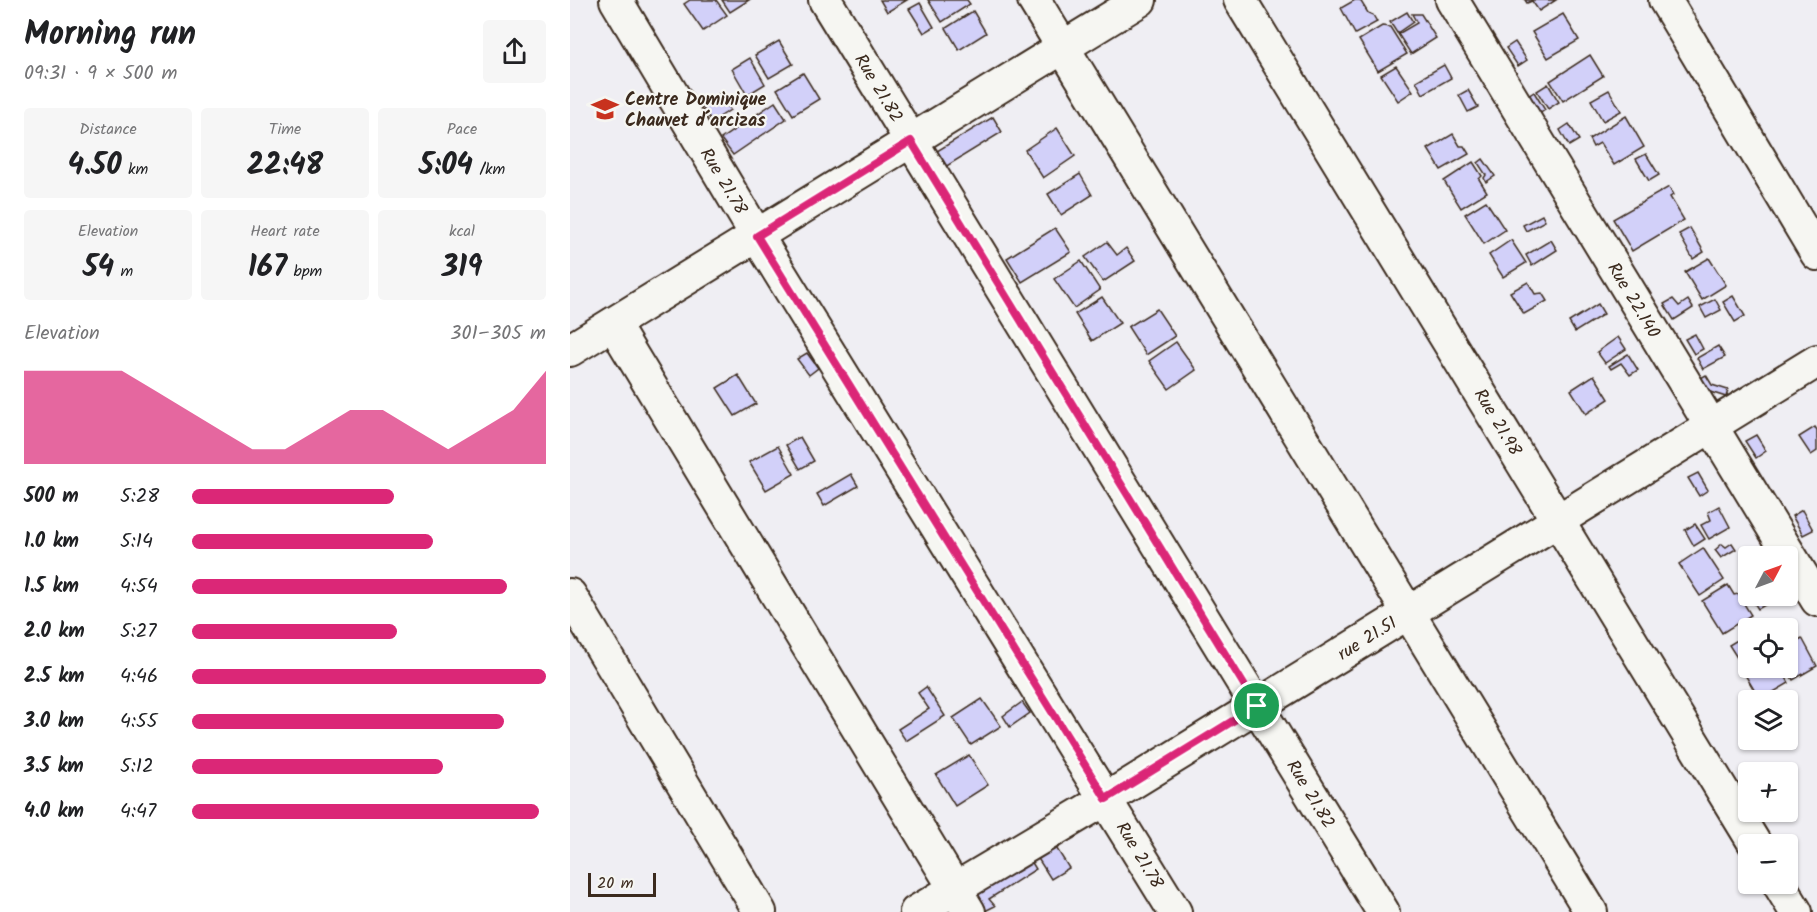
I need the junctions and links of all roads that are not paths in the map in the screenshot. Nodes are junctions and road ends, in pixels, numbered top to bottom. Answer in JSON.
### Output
{"nodes":[{"id":1,"x":616,"y":0,"type":"edge"},
{"id":2,"x":825,"y":0,"type":"edge"},
{"id":3,"x":1034,"y":0,"type":"edge"},
{"id":4,"x":1140,"y":0,"type":"edge"},
{"id":5,"x":1240,"y":0,"type":"edge"},
{"id":6,"x":1452,"y":0,"type":"edge"},
{"id":7,"x":1665,"y":0,"type":"edge"},
{"id":8,"x":1063,"y":48,"type":"junction"},
{"id":9,"x":911,"y":141,"type":"junction"},
{"id":10,"x":757,"y":236,"type":"junction"},
{"id":11,"x":1817,"y":254,"type":"edge"},
{"id":12,"x":613,"y":324,"type":"junction"},
{"id":13,"x":570,"y":350,"type":"edge"},
{"id":14,"x":1817,"y":362,"type":"edge"},
{"id":15,"x":1711,"y":427,"type":"junction"},
{"id":16,"x":1558,"y":521,"type":"junction"},
{"id":17,"x":570,"y":595,"type":"edge"},
{"id":18,"x":1817,"y":600,"type":"edge"},
{"id":19,"x":1408,"y":613,"type":"junction"},
{"id":20,"x":1257,"y":706,"type":"junction"},
{"id":21,"x":1106,"y":799,"type":"junction"},
{"id":22,"x":1749,"y":834,"type":"edge"},
{"id":23,"x":1785,"y":894,"type":"edge"},
{"id":24,"x":962,"y":901,"type":"edge"},
{"id":25,"x":760,"y":912,"type":"edge"},
{"id":26,"x":916,"y":912,"type":"edge"},
{"id":27,"x":1175,"y":912,"type":"edge"},
{"id":28,"x":1383,"y":912,"type":"edge"},
{"id":29,"x":1591,"y":912,"type":"edge"},
{"id":30,"x":1796,"y":912,"type":"edge"}],
"edges":[{"from":1,"to":10,"type":"street","name":"Rue 21.78"},
{"from":2,"to":9,"type":"street","name":"Rue 21.82"},
{"from":3,"to":8,"type":"street"},
{"from":4,"to":8,"type":"street"},
{"from":5,"to":16,"type":"street","name":"Rue 21.98"},
{"from":6,"to":15,"type":"street","name":"Rue 22.140"},
{"from":7,"to":11,"type":"street"},
{"from":8,"to":9,"type":"street"},
{"from":8,"to":19,"type":"street"},
{"from":9,"to":10,"type":"street"},
{"from":9,"to":20,"type":"street","name":"Rue 21.82"},
{"from":10,"to":12,"type":"street"},
{"from":10,"to":21,"type":"street","name":"Rue 21.78"},
{"from":12,"to":13,"type":"street"},
{"from":12,"to":24,"type":"street"},
{"from":14,"to":15,"type":"street","name":"rue 21.51"},
{"from":15,"to":16,"type":"street","name":"rue 21.51"},
{"from":15,"to":18,"type":"street","name":"Rue 22.140"},
{"from":16,"to":19,"type":"street","name":"rue 21.51"},
{"from":16,"to":22,"type":"street","name":"Rue 21.98"},
{"from":17,"to":25,"type":"street"},
{"from":19,"to":20,"type":"street","name":"rue 21.51"},
{"from":19,"to":29,"type":"street"},
{"from":20,"to":21,"type":"street","name":"rue 21.51"},
{"from":20,"to":28,"type":"street","name":"Rue 21.82"},
{"from":21,"to":24,"type":"street","name":"rue 21.51"},
{"from":21,"to":27,"type":"street","name":"Rue 21.78"},
{"from":23,"to":30,"type":"street"},
{"from":24,"to":26,"type":"street","name":"rue 21.51"}]}
